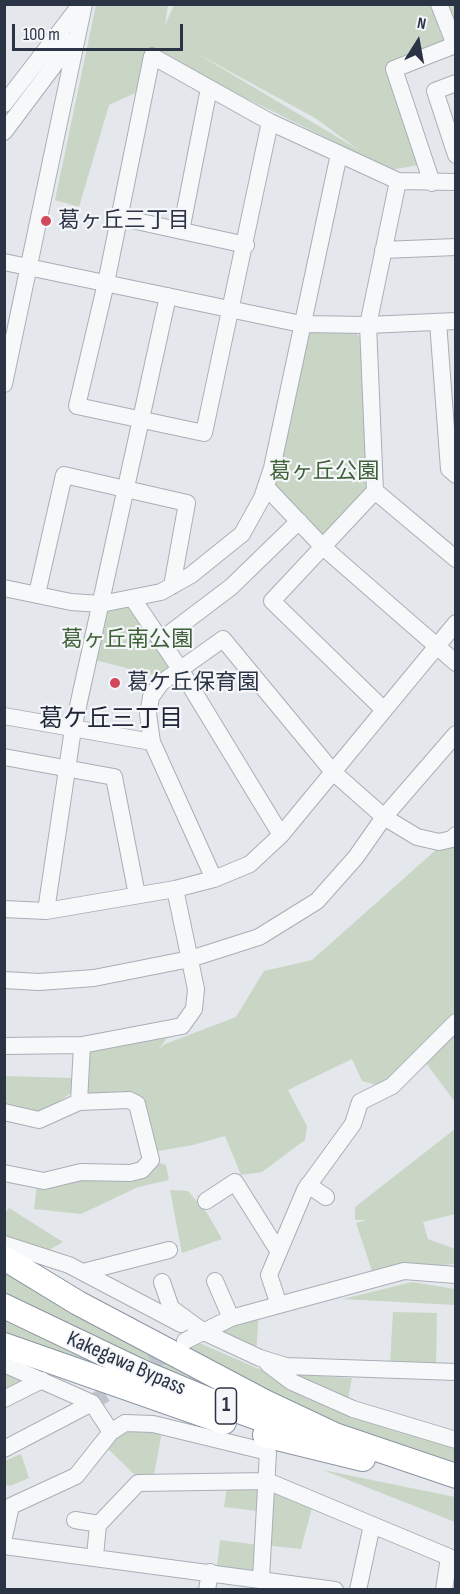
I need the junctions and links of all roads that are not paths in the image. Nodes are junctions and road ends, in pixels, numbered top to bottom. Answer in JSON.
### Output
{"nodes":[{"id":1,"x":82,"y":4,"type":"edge"},
{"id":2,"x":439,"y":4,"type":"edge"},
{"id":3,"x":77,"y":35,"type":"junction"},
{"id":4,"x":456,"y":83,"type":"edge"},
{"id":5,"x":209,"y":88,"type":"junction"},
{"id":6,"x":4,"y":104,"type":"edge"},
{"id":7,"x":270,"y":122,"type":"junction"},
{"id":8,"x":4,"y":132,"type":"edge"},
{"id":9,"x":339,"y":154,"type":"junction"},
{"id":10,"x":456,"y":155,"type":"edge"},
{"id":11,"x":398,"y":181,"type":"junction"},
{"id":12,"x":456,"y":182,"type":"edge"},
{"id":13,"x":432,"y":183,"type":"junction"},
{"id":14,"x":118,"y":217,"type":"junction"},
{"id":15,"x":181,"y":231,"type":"junction"},
{"id":16,"x":246,"y":245,"type":"junction"},
{"id":17,"x":456,"y":248,"type":"edge"},
{"id":18,"x":383,"y":250,"type":"junction"},
{"id":19,"x":4,"y":262,"type":"edge"},
{"id":20,"x":29,"y":267,"type":"junction"},
{"id":21,"x":106,"y":283,"type":"junction"},
{"id":22,"x":168,"y":296,"type":"junction"},
{"id":23,"x":231,"y":310,"type":"junction"},
{"id":24,"x":456,"y":321,"type":"edge"},
{"id":25,"x":438,"y":322,"type":"junction"},
{"id":26,"x":301,"y":324,"type":"junction"},
{"id":27,"x":368,"y":325,"type":"junction"},
{"id":28,"x":5,"y":382,"type":"edge"},
{"id":29,"x":142,"y":420,"type":"junction"},
{"id":30,"x":456,"y":475,"type":"edge"},
{"id":31,"x":266,"y":487,"type":"junction"},
{"id":32,"x":127,"y":490,"type":"junction"},
{"id":33,"x":375,"y":491,"type":"junction"},
{"id":34,"x":298,"y":522,"type":"junction"},
{"id":35,"x":323,"y":547,"type":"junction"},
{"id":36,"x":456,"y":559,"type":"edge"},
{"id":37,"x":172,"y":586,"type":"junction"},
{"id":38,"x":4,"y":588,"type":"edge"},
{"id":39,"x":37,"y":594,"type":"junction"},
{"id":40,"x":133,"y":599,"type":"junction"},
{"id":41,"x":101,"y":604,"type":"junction"},
{"id":42,"x":456,"y":623,"type":"edge"},
{"id":43,"x":160,"y":639,"type":"junction"},
{"id":44,"x":436,"y":646,"type":"junction"},
{"id":45,"x":456,"y":663,"type":"edge"},
{"id":46,"x":180,"y":669,"type":"junction"},
{"id":47,"x":382,"y":709,"type":"junction"},
{"id":48,"x":4,"y":716,"type":"edge"},
{"id":49,"x":73,"y":729,"type":"junction"},
{"id":50,"x":456,"y":734,"type":"edge"},
{"id":51,"x":152,"y":742,"type":"junction"},
{"id":52,"x":4,"y":757,"type":"edge"},
{"id":53,"x":67,"y":769,"type":"junction"},
{"id":54,"x":333,"y":772,"type":"junction"},
{"id":55,"x":384,"y":817,"type":"junction"},
{"id":56,"x":281,"y":835,"type":"junction"},
{"id":57,"x":456,"y":835,"type":"edge"},
{"id":58,"x":214,"y":879,"type":"junction"},
{"id":59,"x":175,"y":889,"type":"junction"},
{"id":60,"x":137,"y":895,"type":"junction"},
{"id":61,"x":4,"y":909,"type":"edge"},
{"id":62,"x":46,"y":911,"type":"junction"},
{"id":63,"x":190,"y":958,"type":"junction"},
{"id":64,"x":4,"y":980,"type":"edge"},
{"id":65,"x":456,"y":1022,"type":"edge"},
{"id":66,"x":82,"y":1045,"type":"junction"},
{"id":67,"x":4,"y":1046,"type":"edge"},
{"id":68,"x":79,"y":1102,"type":"junction"},
{"id":69,"x":4,"y":1112,"type":"edge"},
{"id":70,"x":4,"y":1173,"type":"edge"},
{"id":71,"x":308,"y":1185,"type":"junction"},
{"id":72,"x":326,"y":1197,"type":"dead end"},
{"id":73,"x":206,"y":1201,"type":"dead end"},
{"id":74,"x":4,"y":1244,"type":"edge"},
{"id":75,"x":169,"y":1250,"type":"dead end"},
{"id":76,"x":279,"y":1252,"type":"junction"},
{"id":77,"x":4,"y":1258,"type":"edge"},
{"id":78,"x":83,"y":1272,"type":"junction"},
{"id":79,"x":456,"y":1275,"type":"edge"},
{"id":80,"x":215,"y":1281,"type":"dead end"},
{"id":81,"x":162,"y":1282,"type":"dead end"},
{"id":82,"x":279,"y":1305,"type":"junction"},
{"id":83,"x":4,"y":1306,"type":"edge"},
{"id":84,"x":231,"y":1318,"type":"junction"},
{"id":85,"x":196,"y":1336,"type":"junction"},
{"id":86,"x":4,"y":1345,"type":"edge"},
{"id":87,"x":260,"y":1358,"type":"junction"},
{"id":88,"x":4,"y":1364,"type":"edge"},
{"id":89,"x":456,"y":1372,"type":"edge"},
{"id":90,"x":42,"y":1380,"type":"junction"},
{"id":91,"x":4,"y":1399,"type":"edge"},
{"id":92,"x":92,"y":1403,"type":"junction"},
{"id":93,"x":111,"y":1431,"type":"junction"},
{"id":94,"x":456,"y":1440,"type":"edge"},
{"id":95,"x":4,"y":1449,"type":"edge"},
{"id":96,"x":414,"y":1472,"type":"junction"},
{"id":97,"x":456,"y":1476,"type":"edge"},
{"id":98,"x":267,"y":1481,"type":"junction"},
{"id":99,"x":456,"y":1484,"type":"edge"},
{"id":100,"x":75,"y":1520,"type":"dead end"},
{"id":101,"x":99,"y":1524,"type":"junction"},
{"id":102,"x":372,"y":1525,"type":"junction"},
{"id":103,"x":4,"y":1538,"type":"edge"},
{"id":104,"x":4,"y":1546,"type":"edge"},
{"id":105,"x":95,"y":1556,"type":"junction"},
{"id":106,"x":210,"y":1572,"type":"junction"},
{"id":107,"x":261,"y":1578,"type":"junction"},
{"id":108,"x":207,"y":1590,"type":"edge"},
{"id":109,"x":335,"y":1590,"type":"edge"},
{"id":110,"x":358,"y":1590,"type":"edge"},
{"id":111,"x":444,"y":1590,"type":"edge"}],
"edges":[{"from":1,"to":3,"type":"street"},
{"from":1,"to":6,"type":"street"},
{"from":2,"to":13,"type":"street"},
{"from":3,"to":8,"type":"street"},
{"from":3,"to":20,"type":"street"},
{"from":4,"to":10,"type":"street"},
{"from":5,"to":7,"type":"street"},
{"from":5,"to":14,"type":"street"},
{"from":5,"to":15,"type":"street"},
{"from":7,"to":9,"type":"street"},
{"from":7,"to":16,"type":"street"},
{"from":9,"to":11,"type":"street"},
{"from":9,"to":26,"type":"street"},
{"from":11,"to":13,"type":"street"},
{"from":11,"to":18,"type":"street"},
{"from":12,"to":13,"type":"street"},
{"from":14,"to":15,"type":"street"},
{"from":14,"to":21,"type":"street"},
{"from":15,"to":16,"type":"street"},
{"from":16,"to":23,"type":"street"},
{"from":17,"to":18,"type":"street"},
{"from":18,"to":27,"type":"street"},
{"from":19,"to":20,"type":"street"},
{"from":20,"to":21,"type":"street"},
{"from":20,"to":28,"type":"street"},
{"from":21,"to":22,"type":"street"},
{"from":21,"to":29,"type":"street"},
{"from":22,"to":23,"type":"street"},
{"from":22,"to":29,"type":"street"},
{"from":23,"to":26,"type":"street"},
{"from":23,"to":29,"type":"street"},
{"from":24,"to":25,"type":"street"},
{"from":25,"to":27,"type":"street"},
{"from":25,"to":30,"type":"street"},
{"from":26,"to":27,"type":"street"},
{"from":26,"to":31,"type":"street"},
{"from":27,"to":33,"type":"street"},
{"from":29,"to":32,"type":"street"},
{"from":31,"to":34,"type":"street"},
{"from":31,"to":37,"type":"street"},
{"from":32,"to":37,"type":"street"},
{"from":32,"to":39,"type":"street"},
{"from":32,"to":41,"type":"street"},
{"from":33,"to":35,"type":"street"},
{"from":33,"to":36,"type":"street"},
{"from":34,"to":35,"type":"street"},
{"from":34,"to":43,"type":"street"},
{"from":35,"to":44,"type":"street"},
{"from":35,"to":47,"type":"street"},
{"from":37,"to":40,"type":"street"},
{"from":38,"to":39,"type":"street"},
{"from":39,"to":41,"type":"street"},
{"from":40,"to":41,"type":"street"},
{"from":40,"to":43,"type":"street"},
{"from":41,"to":49,"type":"street"},
{"from":42,"to":44,"type":"street"},
{"from":43,"to":46,"type":"street"},
{"from":44,"to":45,"type":"street"},
{"from":44,"to":47,"type":"street"},
{"from":46,"to":51,"type":"street"},
{"from":46,"to":54,"type":"street"},
{"from":46,"to":56,"type":"street"},
{"from":47,"to":54,"type":"street"},
{"from":48,"to":49,"type":"street"},
{"from":49,"to":51,"type":"street"},
{"from":49,"to":53,"type":"street"},
{"from":50,"to":55,"type":"street"},
{"from":51,"to":58,"type":"street"},
{"from":52,"to":53,"type":"street"},
{"from":53,"to":60,"type":"street"},
{"from":53,"to":62,"type":"street"},
{"from":54,"to":55,"type":"street"},
{"from":54,"to":56,"type":"street"},
{"from":55,"to":57,"type":"street"},
{"from":55,"to":63,"type":"street"},
{"from":56,"to":58,"type":"street"},
{"from":58,"to":59,"type":"street"},
{"from":59,"to":60,"type":"street"},
{"from":59,"to":63,"type":"street"},
{"from":60,"to":62,"type":"street"},
{"from":61,"to":62,"type":"street"},
{"from":63,"to":64,"type":"street"},
{"from":63,"to":66,"type":"street"},
{"from":65,"to":71,"type":"street"},
{"from":66,"to":67,"type":"street"},
{"from":66,"to":68,"type":"street"},
{"from":68,"to":69,"type":"street"},
{"from":68,"to":70,"type":"street"},
{"from":71,"to":72,"type":"street"},
{"from":71,"to":76,"type":"street"},
{"from":73,"to":76,"type":"street"},
{"from":74,"to":78,"type":"street"},
{"from":75,"to":78,"type":"street"},
{"from":76,"to":82,"type":"street"},
{"from":77,"to":97,"type":"highway"},
{"from":78,"to":85,"type":"street"},
{"from":79,"to":82,"type":"street"},
{"from":80,"to":84,"type":"street"},
{"from":81,"to":85,"type":"street"},
{"from":82,"to":84,"type":"street"},
{"from":83,"to":96,"type":"highway","name":"Kakegawa Bypass","number":"1"},
{"from":84,"to":85,"type":"street"},
{"from":85,"to":87,"type":"street"},
{"from":86,"to":96,"type":"highway"},
{"from":87,"to":89,"type":"street"},
{"from":87,"to":94,"type":"street"},
{"from":88,"to":90,"type":"street"},
{"from":90,"to":91,"type":"street"},
{"from":90,"to":92,"type":"street"},
{"from":92,"to":93,"type":"street"},
{"from":92,"to":95,"type":"street"},
{"from":93,"to":98,"type":"street"},
{"from":93,"to":103,"type":"street"},
{"from":96,"to":99,"type":"highway","name":"Kakegawa Bypass","number":"1"},
{"from":98,"to":101,"type":"street"},
{"from":98,"to":102,"type":"street"},
{"from":98,"to":107,"type":"street"},
{"from":100,"to":101,"type":"street"},
{"from":101,"to":105,"type":"street"},
{"from":102,"to":110,"type":"street"},
{"from":102,"to":111,"type":"street"},
{"from":104,"to":105,"type":"street"},
{"from":105,"to":106,"type":"street"},
{"from":106,"to":107,"type":"street"},
{"from":106,"to":108,"type":"street"},
{"from":107,"to":109,"type":"street"}]}
